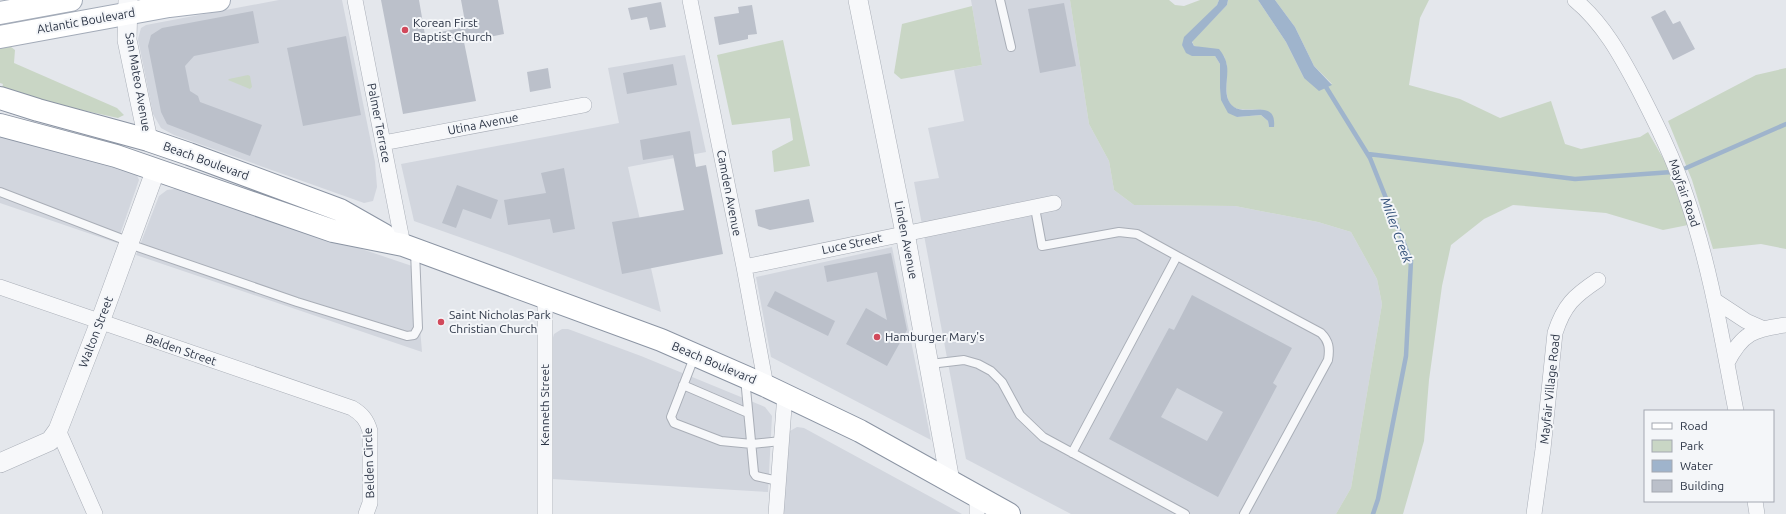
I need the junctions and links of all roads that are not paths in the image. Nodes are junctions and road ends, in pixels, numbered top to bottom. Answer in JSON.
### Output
{"nodes":[{"id":1,"x":71,"y":0,"type":"edge"},
{"id":2,"x":219,"y":0,"type":"edge"},
{"id":3,"x":355,"y":0,"type":"edge"},
{"id":4,"x":690,"y":0,"type":"edge"},
{"id":5,"x":858,"y":0,"type":"edge"},
{"id":6,"x":1000,"y":0,"type":"edge"},
{"id":7,"x":1575,"y":0,"type":"edge"},
{"id":8,"x":128,"y":7,"type":"edge"},
{"id":9,"x":0,"y":13,"type":"edge"},
{"id":10,"x":0,"y":37,"type":"edge"},
{"id":11,"x":1010,"y":47,"type":"dead end"},
{"id":12,"x":0,"y":98,"type":"edge"},
{"id":13,"x":584,"y":105,"type":"dead end"},
{"id":14,"x":0,"y":125,"type":"edge"},
{"id":15,"x":148,"y":140,"type":"junction"},
{"id":16,"x":383,"y":143,"type":"junction"},
{"id":17,"x":156,"y":169,"type":"junction"},
{"id":18,"x":0,"y":192,"type":"edge"},
{"id":19,"x":1054,"y":203,"type":"dead end"},
{"id":20,"x":1035,"y":208,"type":"junction"},
{"id":21,"x":905,"y":233,"type":"junction"},
{"id":22,"x":129,"y":243,"type":"junction"},
{"id":23,"x":409,"y":247,"type":"junction"},
{"id":24,"x":1177,"y":256,"type":"junction"},
{"id":25,"x":744,"y":267,"type":"junction"},
{"id":26,"x":1598,"y":280,"type":"dead end"},
{"id":27,"x":0,"y":287,"type":"edge"},
{"id":28,"x":545,"y":296,"type":"junction"},
{"id":29,"x":1714,"y":300,"type":"junction"},
{"id":30,"x":100,"y":322,"type":"junction"},
{"id":31,"x":1786,"y":325,"type":"edge"},
{"id":32,"x":1762,"y":328,"type":"junction"},
{"id":33,"x":696,"y":355,"type":"junction"},
{"id":34,"x":1727,"y":363,"type":"junction"},
{"id":35,"x":930,"y":364,"type":"junction"},
{"id":36,"x":745,"y":377,"type":"junction"},
{"id":37,"x":682,"y":385,"type":"junction"},
{"id":38,"x":775,"y":390,"type":"junction"},
{"id":39,"x":1736,"y":410,"type":"edge"},
{"id":40,"x":748,"y":413,"type":"junction"},
{"id":41,"x":361,"y":414,"type":"joint"},
{"id":42,"x":58,"y":430,"type":"junction"},
{"id":43,"x":781,"y":441,"type":"junction"},
{"id":44,"x":752,"y":444,"type":"junction"},
{"id":45,"x":1072,"y":453,"type":"junction"},
{"id":46,"x":0,"y":463,"type":"edge"},
{"id":47,"x":778,"y":481,"type":"junction"},
{"id":48,"x":950,"y":481,"type":"junction"},
{"id":49,"x":1754,"y":502,"type":"edge"},
{"id":50,"x":977,"y":505,"type":"edge"},
{"id":51,"x":95,"y":514,"type":"edge"},
{"id":52,"x":366,"y":514,"type":"edge"},
{"id":53,"x":545,"y":514,"type":"edge"},
{"id":54,"x":776,"y":514,"type":"edge"},
{"id":55,"x":1010,"y":514,"type":"edge"},
{"id":56,"x":1186,"y":514,"type":"edge"},
{"id":57,"x":1244,"y":514,"type":"edge"},
{"id":58,"x":1534,"y":514,"type":"edge"},
{"id":59,"x":1757,"y":514,"type":"edge"}],
"edges":[{"from":1,"to":9,"type":"main road","name":"Atlantic Boulevard"},
{"from":2,"to":8,"type":"main road","name":"Atlantic Boulevard"},
{"from":3,"to":16,"type":"street","name":"Palmer Terrace"},
{"from":4,"to":25,"type":"street","name":"Camden Avenue"},
{"from":5,"to":21,"type":"street","name":"Linden Avenue"},
{"from":6,"to":11,"type":"lane"},
{"from":7,"to":29,"type":"street","name":"Mayfair Road"},
{"from":8,"to":10,"type":"main road","name":"Atlantic Boulevard"},
{"from":8,"to":15,"type":"street","name":"San Mateo Avenue"},
{"from":12,"to":15,"type":"main road","name":"Beach Boulevard"},
{"from":13,"to":16,"type":"street","name":"Utina Avenue"},
{"from":14,"to":17,"type":"main road","name":"Beach Boulevard"},
{"from":15,"to":23,"type":"main road","name":"Beach Boulevard"},
{"from":16,"to":23,"type":"street","name":"Palmer Terrace"},
{"from":17,"to":22,"type":"street","name":"Walton Street"},
{"from":17,"to":23,"type":"main road","name":"Beach Boulevard"},
{"from":18,"to":22,"type":"lane"},
{"from":19,"to":20,"type":"street","name":"Luce Street"},
{"from":20,"to":21,"type":"street","name":"Luce Street"},
{"from":20,"to":24,"type":"lane"},
{"from":21,"to":25,"type":"street","name":"Luce Street"},
{"from":21,"to":35,"type":"street","name":"Linden Avenue"},
{"from":22,"to":23,"type":"lane"},
{"from":22,"to":30,"type":"street","name":"Walton Street"},
{"from":23,"to":28,"type":"main road","name":"Beach Boulevard"},
{"from":24,"to":45,"type":"lane"},
{"from":24,"to":57,"type":"lane"},
{"from":25,"to":38,"type":"street","name":"Camden Avenue"},
{"from":26,"to":58,"type":"street","name":"Mayfair Village Road"},
{"from":27,"to":30,"type":"street","name":"Belden Street"},
{"from":28,"to":33,"type":"main road","name":"Beach Boulevard"},
{"from":28,"to":53,"type":"street","name":"Kenneth Street"},
{"from":29,"to":32,"type":"street"},
{"from":29,"to":34,"type":"street","name":"Mayfair Road"},
{"from":30,"to":41,"type":"street","name":"Belden Street"},
{"from":30,"to":42,"type":"street","name":"Walton Street"},
{"from":31,"to":32,"type":"street"},
{"from":32,"to":34,"type":"street"},
{"from":33,"to":36,"type":"main road","name":"Beach Boulevard"},
{"from":33,"to":37,"type":"lane"},
{"from":34,"to":39,"type":"street","name":"Mayfair Road"},
{"from":35,"to":45,"type":"lane"},
{"from":35,"to":48,"type":"street","name":"Linden Avenue"},
{"from":36,"to":38,"type":"main road","name":"Beach Boulevard"},
{"from":36,"to":40,"type":"lane"},
{"from":37,"to":40,"type":"lane"},
{"from":37,"to":44,"type":"lane"},
{"from":38,"to":43,"type":"street","name":"Camden Avenue"},
{"from":38,"to":48,"type":"main road","name":"Beach Boulevard"},
{"from":40,"to":44,"type":"lane"},
{"from":41,"to":52,"type":"street","name":"Belden Circle"},
{"from":42,"to":46,"type":"street","name":"Walton Street"},
{"from":42,"to":51,"type":"street"},
{"from":43,"to":44,"type":"lane"},
{"from":43,"to":47,"type":"street","name":"Camden Avenue"},
{"from":44,"to":47,"type":"lane"},
{"from":45,"to":56,"type":"lane"},
{"from":47,"to":54,"type":"street","name":"Camden Avenue"},
{"from":48,"to":50,"type":"main road","name":"Beach Boulevard"},
{"from":49,"to":59,"type":"street"},
{"from":50,"to":55,"type":"main road","name":"Beach Boulevard"}]}
